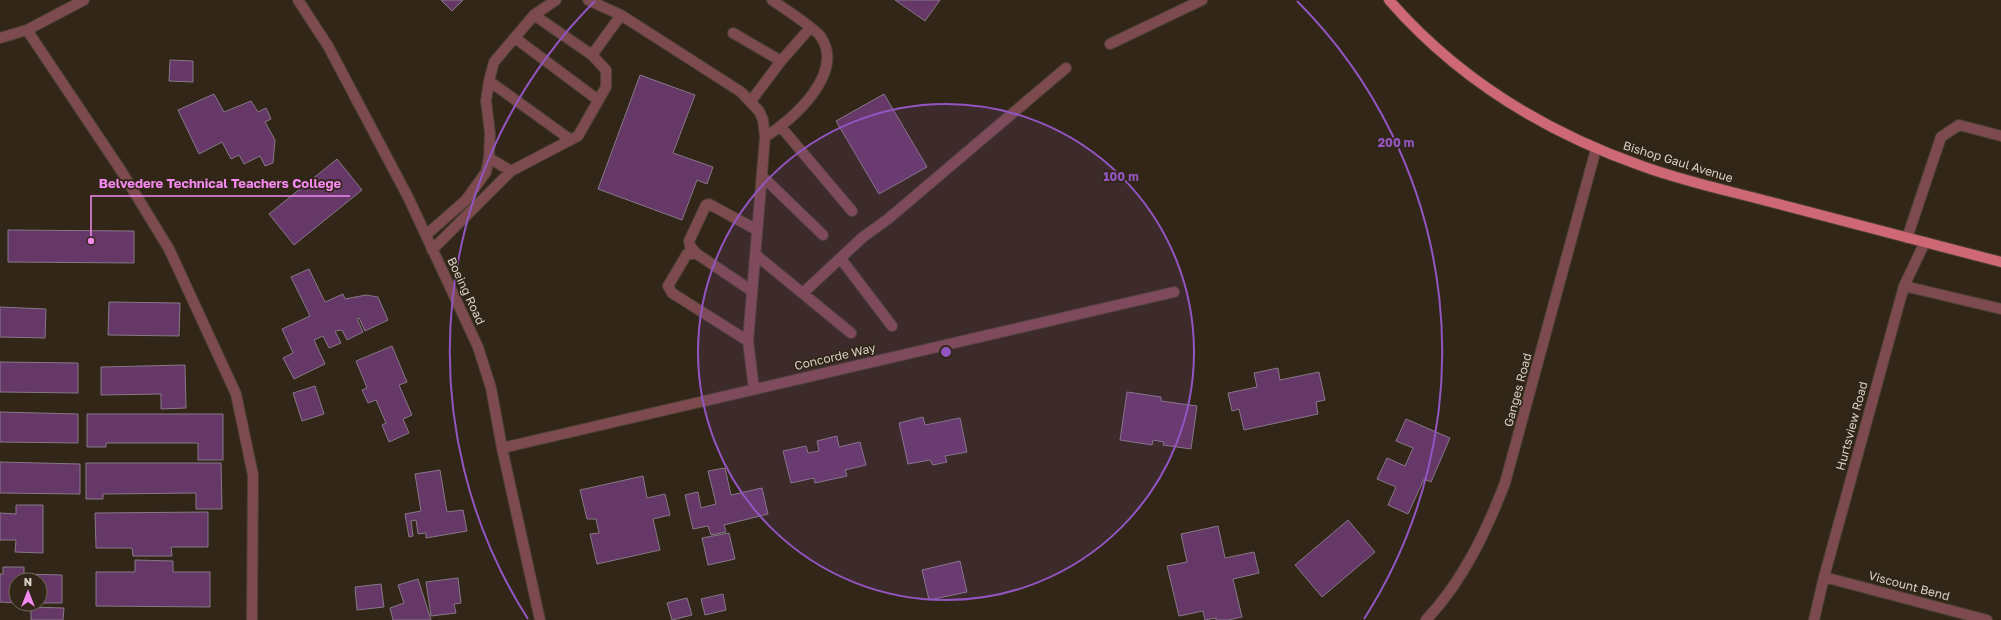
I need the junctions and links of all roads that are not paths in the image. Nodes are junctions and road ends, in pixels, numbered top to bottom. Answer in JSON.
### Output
{"nodes":[{"id":1,"x":84,"y":0,"type":"edge"},
{"id":2,"x":298,"y":0,"type":"edge"},
{"id":3,"x":556,"y":0,"type":"edge"},
{"id":4,"x":588,"y":0,"type":"edge"},
{"id":5,"x":772,"y":0,"type":"edge"},
{"id":6,"x":1202,"y":0,"type":"edge"},
{"id":7,"x":1389,"y":0,"type":"edge"},
{"id":8,"x":534,"y":15,"type":"junction"},
{"id":9,"x":621,"y":15,"type":"junction"},
{"id":10,"x":810,"y":28,"type":"junction"},
{"id":11,"x":27,"y":30,"type":"junction"},
{"id":12,"x":733,"y":33,"type":"dead end"},
{"id":13,"x":0,"y":38,"type":"edge"},
{"id":14,"x":514,"y":38,"type":"junction"},
{"id":15,"x":1110,"y":44,"type":"dead end"},
{"id":16,"x":592,"y":55,"type":"junction"},
{"id":17,"x":781,"y":61,"type":"junction"},
{"id":18,"x":1066,"y":68,"type":"dead end"},
{"id":19,"x":489,"y":81,"type":"junction"},
{"id":20,"x":598,"y":100,"type":"junction"},
{"id":21,"x":751,"y":102,"type":"junction"},
{"id":22,"x":781,"y":127,"type":"junction"},
{"id":23,"x":2001,"y":136,"type":"edge"},
{"id":24,"x":765,"y":137,"type":"junction"},
{"id":25,"x":571,"y":140,"type":"junction"},
{"id":26,"x":1596,"y":149,"type":"junction"},
{"id":27,"x":489,"y":158,"type":"junction"},
{"id":28,"x":511,"y":171,"type":"junction"},
{"id":29,"x":762,"y":176,"type":"junction"},
{"id":30,"x":852,"y":211,"type":"dead end"},
{"id":31,"x":758,"y":230,"type":"junction"},
{"id":32,"x":426,"y":235,"type":"junction"},
{"id":33,"x":823,"y":235,"type":"dead end"},
{"id":34,"x":1906,"y":238,"type":"junction"},
{"id":35,"x":1925,"y":242,"type":"junction"},
{"id":36,"x":432,"y":250,"type":"junction"},
{"id":37,"x":697,"y":254,"type":"junction"},
{"id":38,"x":756,"y":254,"type":"junction"},
{"id":39,"x":841,"y":259,"type":"junction"},
{"id":40,"x":2001,"y":262,"type":"edge"},
{"id":41,"x":1904,"y":286,"type":"junction"},
{"id":42,"x":752,"y":291,"type":"junction"},
{"id":43,"x":1174,"y":292,"type":"dead end"},
{"id":44,"x":804,"y":294,"type":"junction"},
{"id":45,"x":2001,"y":309,"type":"edge"},
{"id":46,"x":892,"y":326,"type":"dead end"},
{"id":47,"x":851,"y":333,"type":"dead end"},
{"id":48,"x":748,"y":341,"type":"junction"},
{"id":49,"x":754,"y":389,"type":"junction"},
{"id":50,"x":502,"y":448,"type":"junction"},
{"id":51,"x":1824,"y":577,"type":"junction"},
{"id":52,"x":252,"y":620,"type":"edge"},
{"id":53,"x":540,"y":620,"type":"edge"},
{"id":54,"x":1426,"y":620,"type":"edge"},
{"id":55,"x":1814,"y":620,"type":"edge"},
{"id":56,"x":1987,"y":620,"type":"edge"}],
"edges":[{"from":1,"to":11,"type":"street"},
{"from":2,"to":32,"type":"street","name":"Boeing Road"},
{"from":3,"to":8,"type":"street"},
{"from":4,"to":9,"type":"street"},
{"from":5,"to":10,"type":"street"},
{"from":6,"to":15,"type":"street"},
{"from":7,"to":26,"type":"main road","name":"Bishop Gaul Avenue"},
{"from":8,"to":14,"type":"street"},
{"from":8,"to":16,"type":"street"},
{"from":9,"to":16,"type":"street"},
{"from":9,"to":21,"type":"street"},
{"from":10,"to":17,"type":"street"},
{"from":10,"to":22,"type":"street"},
{"from":11,"to":13,"type":"street"},
{"from":11,"to":52,"type":"street"},
{"from":12,"to":17,"type":"street"},
{"from":14,"to":19,"type":"street"},
{"from":14,"to":20,"type":"street"},
{"from":16,"to":20,"type":"street"},
{"from":17,"to":21,"type":"street"},
{"from":18,"to":39,"type":"street"},
{"from":19,"to":25,"type":"street"},
{"from":19,"to":27,"type":"street"},
{"from":20,"to":25,"type":"street"},
{"from":21,"to":24,"type":"street"},
{"from":22,"to":24,"type":"street"},
{"from":22,"to":30,"type":"street"},
{"from":23,"to":34,"type":"street"},
{"from":24,"to":29,"type":"street"},
{"from":25,"to":28,"type":"street"},
{"from":26,"to":34,"type":"main road","name":"Bishop Gaul Avenue"},
{"from":26,"to":54,"type":"street","name":"Ganges Road"},
{"from":27,"to":28,"type":"street"},
{"from":27,"to":32,"type":"street"},
{"from":28,"to":36,"type":"street"},
{"from":29,"to":31,"type":"street"},
{"from":29,"to":33,"type":"street"},
{"from":31,"to":37,"type":"street"},
{"from":31,"to":38,"type":"street"},
{"from":32,"to":36,"type":"street","name":"Boeing Road"},
{"from":34,"to":35,"type":"main road","name":"Bishop Gaul Avenue"},
{"from":35,"to":40,"type":"main road","name":"Bishop Gaul Avenue"},
{"from":35,"to":41,"type":"street","name":"Hurtsview Road"},
{"from":36,"to":50,"type":"street","name":"Boeing Road"},
{"from":37,"to":42,"type":"street"},
{"from":37,"to":48,"type":"street"},
{"from":38,"to":42,"type":"street"},
{"from":38,"to":44,"type":"street"},
{"from":39,"to":44,"type":"street"},
{"from":39,"to":46,"type":"street"},
{"from":41,"to":45,"type":"street"},
{"from":41,"to":51,"type":"street","name":"Hurtsview Road"},
{"from":42,"to":48,"type":"street"},
{"from":43,"to":49,"type":"street","name":"Concorde Way"},
{"from":44,"to":47,"type":"street"},
{"from":48,"to":49,"type":"street"},
{"from":49,"to":50,"type":"street","name":"Concorde Way"},
{"from":50,"to":53,"type":"street","name":"Boeing Road"},
{"from":51,"to":55,"type":"street","name":"Hurtsview Road"},
{"from":51,"to":56,"type":"street","name":"Viscount Bend"}]}
